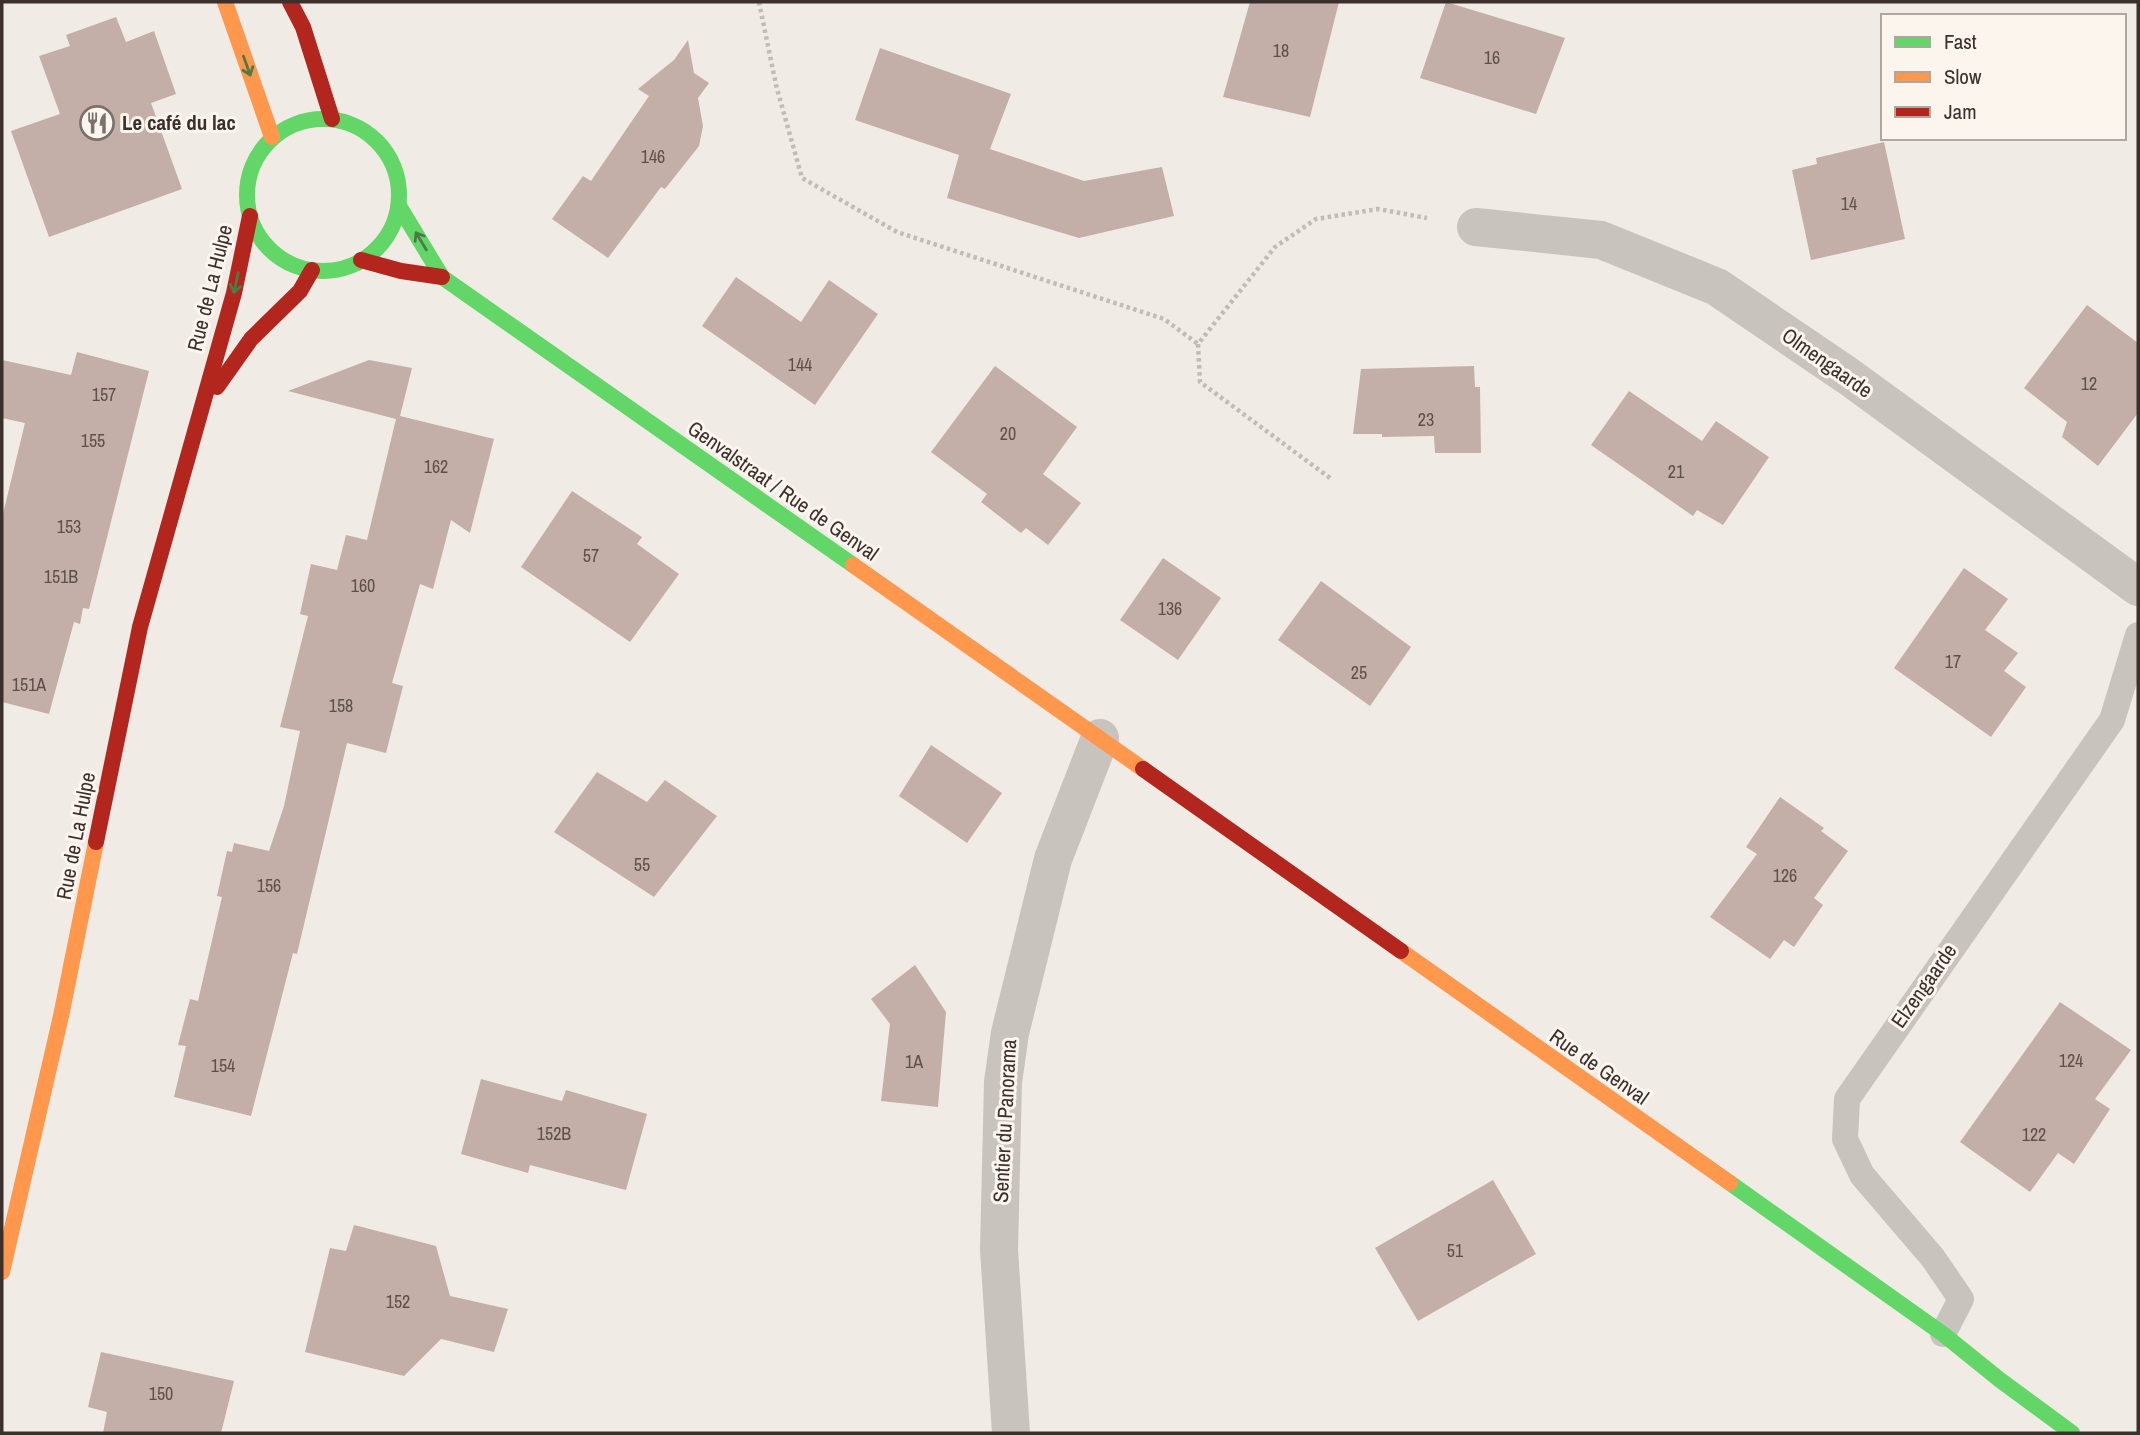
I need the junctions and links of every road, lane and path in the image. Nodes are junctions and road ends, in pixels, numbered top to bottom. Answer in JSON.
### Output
{"nodes":[{"id":1,"x":225,"y":2,"type":"edge"},
{"id":2,"x":290,"y":2,"type":"edge"},
{"id":3,"x":760,"y":2,"type":"edge"},
{"id":4,"x":332,"y":118,"type":"junction"},
{"id":5,"x":272,"y":137,"type":"junction"},
{"id":6,"x":399,"y":206,"type":"junction"},
{"id":7,"x":250,"y":216,"type":"junction"},
{"id":8,"x":1476,"y":227,"type":"joint"},
{"id":9,"x":361,"y":260,"type":"junction"},
{"id":10,"x":312,"y":270,"type":"junction"},
{"id":11,"x":442,"y":277,"type":"junction"},
{"id":12,"x":1198,"y":344,"type":"junction"},
{"id":13,"x":199,"y":411,"type":"junction"},
{"id":14,"x":1331,"y":478,"type":"dead end"},
{"id":15,"x":2138,"y":587,"type":"edge"},
{"id":16,"x":2138,"y":635,"type":"edge"},
{"id":17,"x":1100,"y":738,"type":"junction"},
{"id":18,"x":2,"y":1272,"type":"edge"},
{"id":19,"x":1943,"y":1334,"type":"junction"},
{"id":20,"x":1011,"y":1433,"type":"edge"},
{"id":21,"x":2072,"y":1433,"type":"edge"}],
"edges":[{"from":1,"to":5,"type":"street","one_way":true},
{"from":2,"to":4,"type":"street"},
{"from":3,"to":12,"type":"path"},
{"from":4,"to":5,"type":"street"},
{"from":4,"to":6,"type":"street"},
{"from":5,"to":7,"type":"street"},
{"from":6,"to":9,"type":"street"},
{"from":11,"to":6,"type":"street","name":"Genvalstraat / Rue de Genval","one_way":true},
{"from":7,"to":10,"type":"street"},
{"from":7,"to":13,"type":"street","name":"Rue de La Hulpe","one_way":true},
{"from":8,"to":12,"type":"path"},
{"from":8,"to":15,"type":"street","name":"Olmengaarde"},
{"from":9,"to":10,"type":"street"},
{"from":9,"to":11,"type":"street","name":"Genvalstraat / Rue de Genval"},
{"from":10,"to":13,"type":"street","name":"Rue de La Hulpe"},
{"from":11,"to":17,"type":"street","name":"Genvalstraat / Rue de Genval"},
{"from":12,"to":14,"type":"path"},
{"from":13,"to":18,"type":"street","name":"Rue de La Hulpe"},
{"from":16,"to":19,"type":"lane","name":"Elzengaarde"},
{"from":17,"to":19,"type":"street","name":"Rue de Genval"},
{"from":17,"to":20,"type":"street","name":"Sentier du Panorama"},
{"from":19,"to":21,"type":"street","name":"Rue de Genval"}]}
